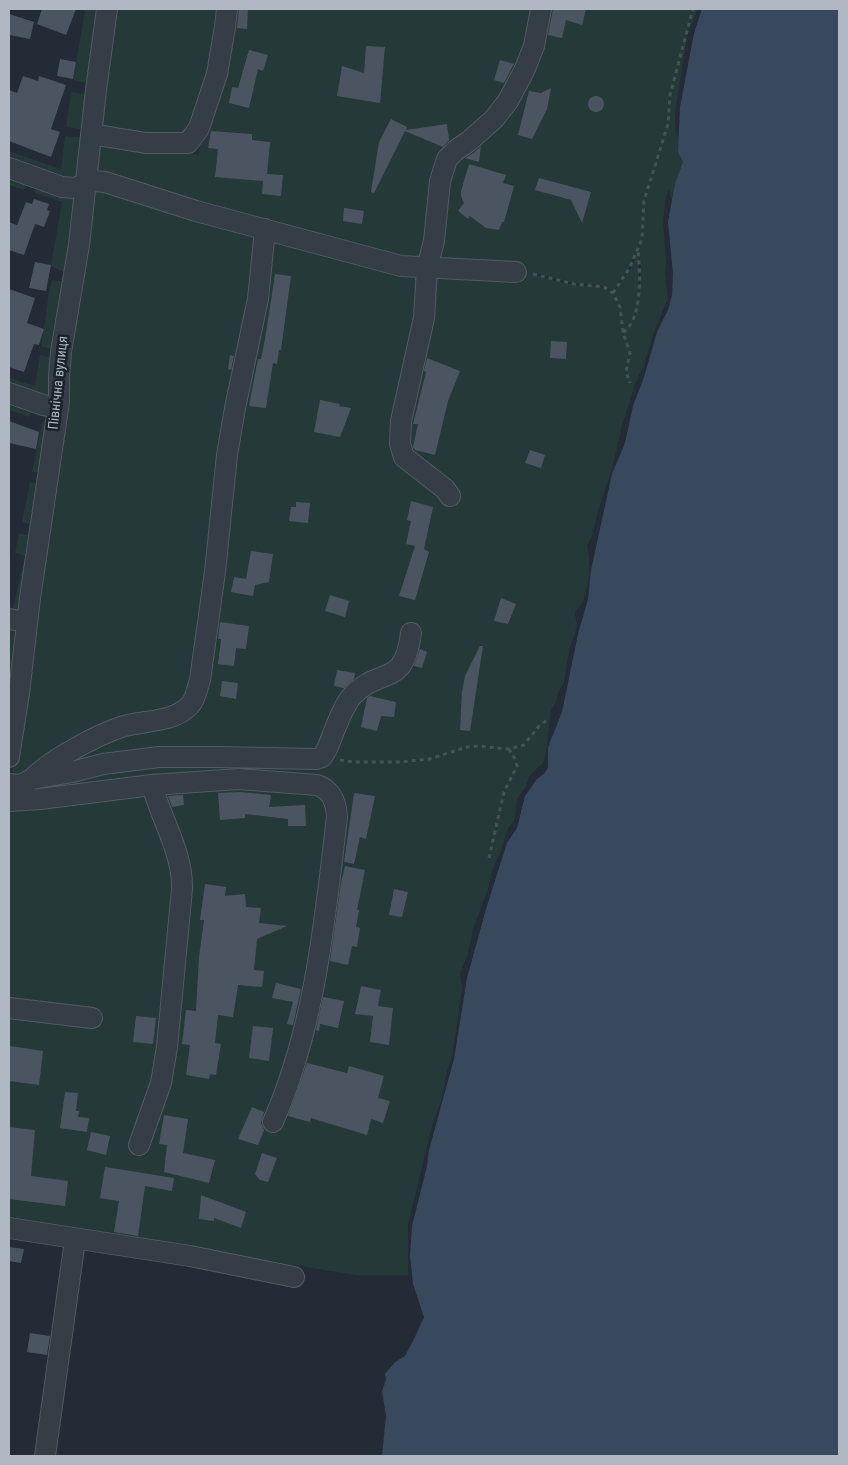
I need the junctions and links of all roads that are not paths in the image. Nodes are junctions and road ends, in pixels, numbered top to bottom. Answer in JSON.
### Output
{"nodes":[{"id":1,"x":107,"y":9,"type":"edge"},
{"id":2,"x":227,"y":9,"type":"edge"},
{"id":3,"x":542,"y":9,"type":"edge"},
{"id":4,"x":91,"y":134,"type":"junction"},
{"id":5,"x":9,"y":168,"type":"edge"},
{"id":6,"x":86,"y":184,"type":"junction"},
{"id":7,"x":265,"y":228,"type":"junction"},
{"id":8,"x":427,"y":268,"type":"junction"},
{"id":9,"x":516,"y":272,"type":"road end"},
{"id":10,"x":9,"y":393,"type":"edge"},
{"id":11,"x":58,"y":408,"type":"junction"},
{"id":12,"x":450,"y":496,"type":"dead end"},
{"id":13,"x":18,"y":620,"type":"edge"},
{"id":14,"x":410,"y":632,"type":"dead end"},
{"id":15,"x":9,"y":757,"type":"edge"},
{"id":16,"x":32,"y":780,"type":"junction"},
{"id":17,"x":9,"y":784,"type":"edge"},
{"id":18,"x":152,"y":785,"type":"junction"},
{"id":19,"x":9,"y":801,"type":"edge"},
{"id":20,"x":9,"y":1008,"type":"edge"},
{"id":21,"x":92,"y":1018,"type":"dead end"},
{"id":22,"x":273,"y":1122,"type":"dead end"},
{"id":23,"x":139,"y":1145,"type":"dead end"},
{"id":24,"x":9,"y":1228,"type":"edge"},
{"id":25,"x":75,"y":1240,"type":"junction"},
{"id":26,"x":294,"y":1277,"type":"dead end"},
{"id":27,"x":46,"y":1456,"type":"edge"}],
"edges":[{"from":1,"to":4,"type":"street","name":"Північна вулиця"},
{"from":2,"to":4,"type":"street"},
{"from":3,"to":8,"type":"street"},
{"from":4,"to":6,"type":"street","name":"Північна вулиця"},
{"from":5,"to":6,"type":"street"},
{"from":6,"to":7,"type":"street"},
{"from":6,"to":11,"type":"street","name":"Північна вулиця"},
{"from":7,"to":8,"type":"street"},
{"from":7,"to":16,"type":"street"},
{"from":8,"to":9,"type":"street"},
{"from":8,"to":12,"type":"street"},
{"from":10,"to":11,"type":"street"},
{"from":11,"to":13,"type":"street","name":"Північна вулиця"},
{"from":13,"to":15,"type":"street","name":"Північна вулиця"},
{"from":14,"to":16,"type":"street"},
{"from":16,"to":17,"type":"street"},
{"from":18,"to":19,"type":"street"},
{"from":18,"to":22,"type":"street"},
{"from":18,"to":23,"type":"street"},
{"from":20,"to":21,"type":"street"},
{"from":24,"to":25,"type":"street"},
{"from":25,"to":26,"type":"street"},
{"from":25,"to":27,"type":"street"}]}
